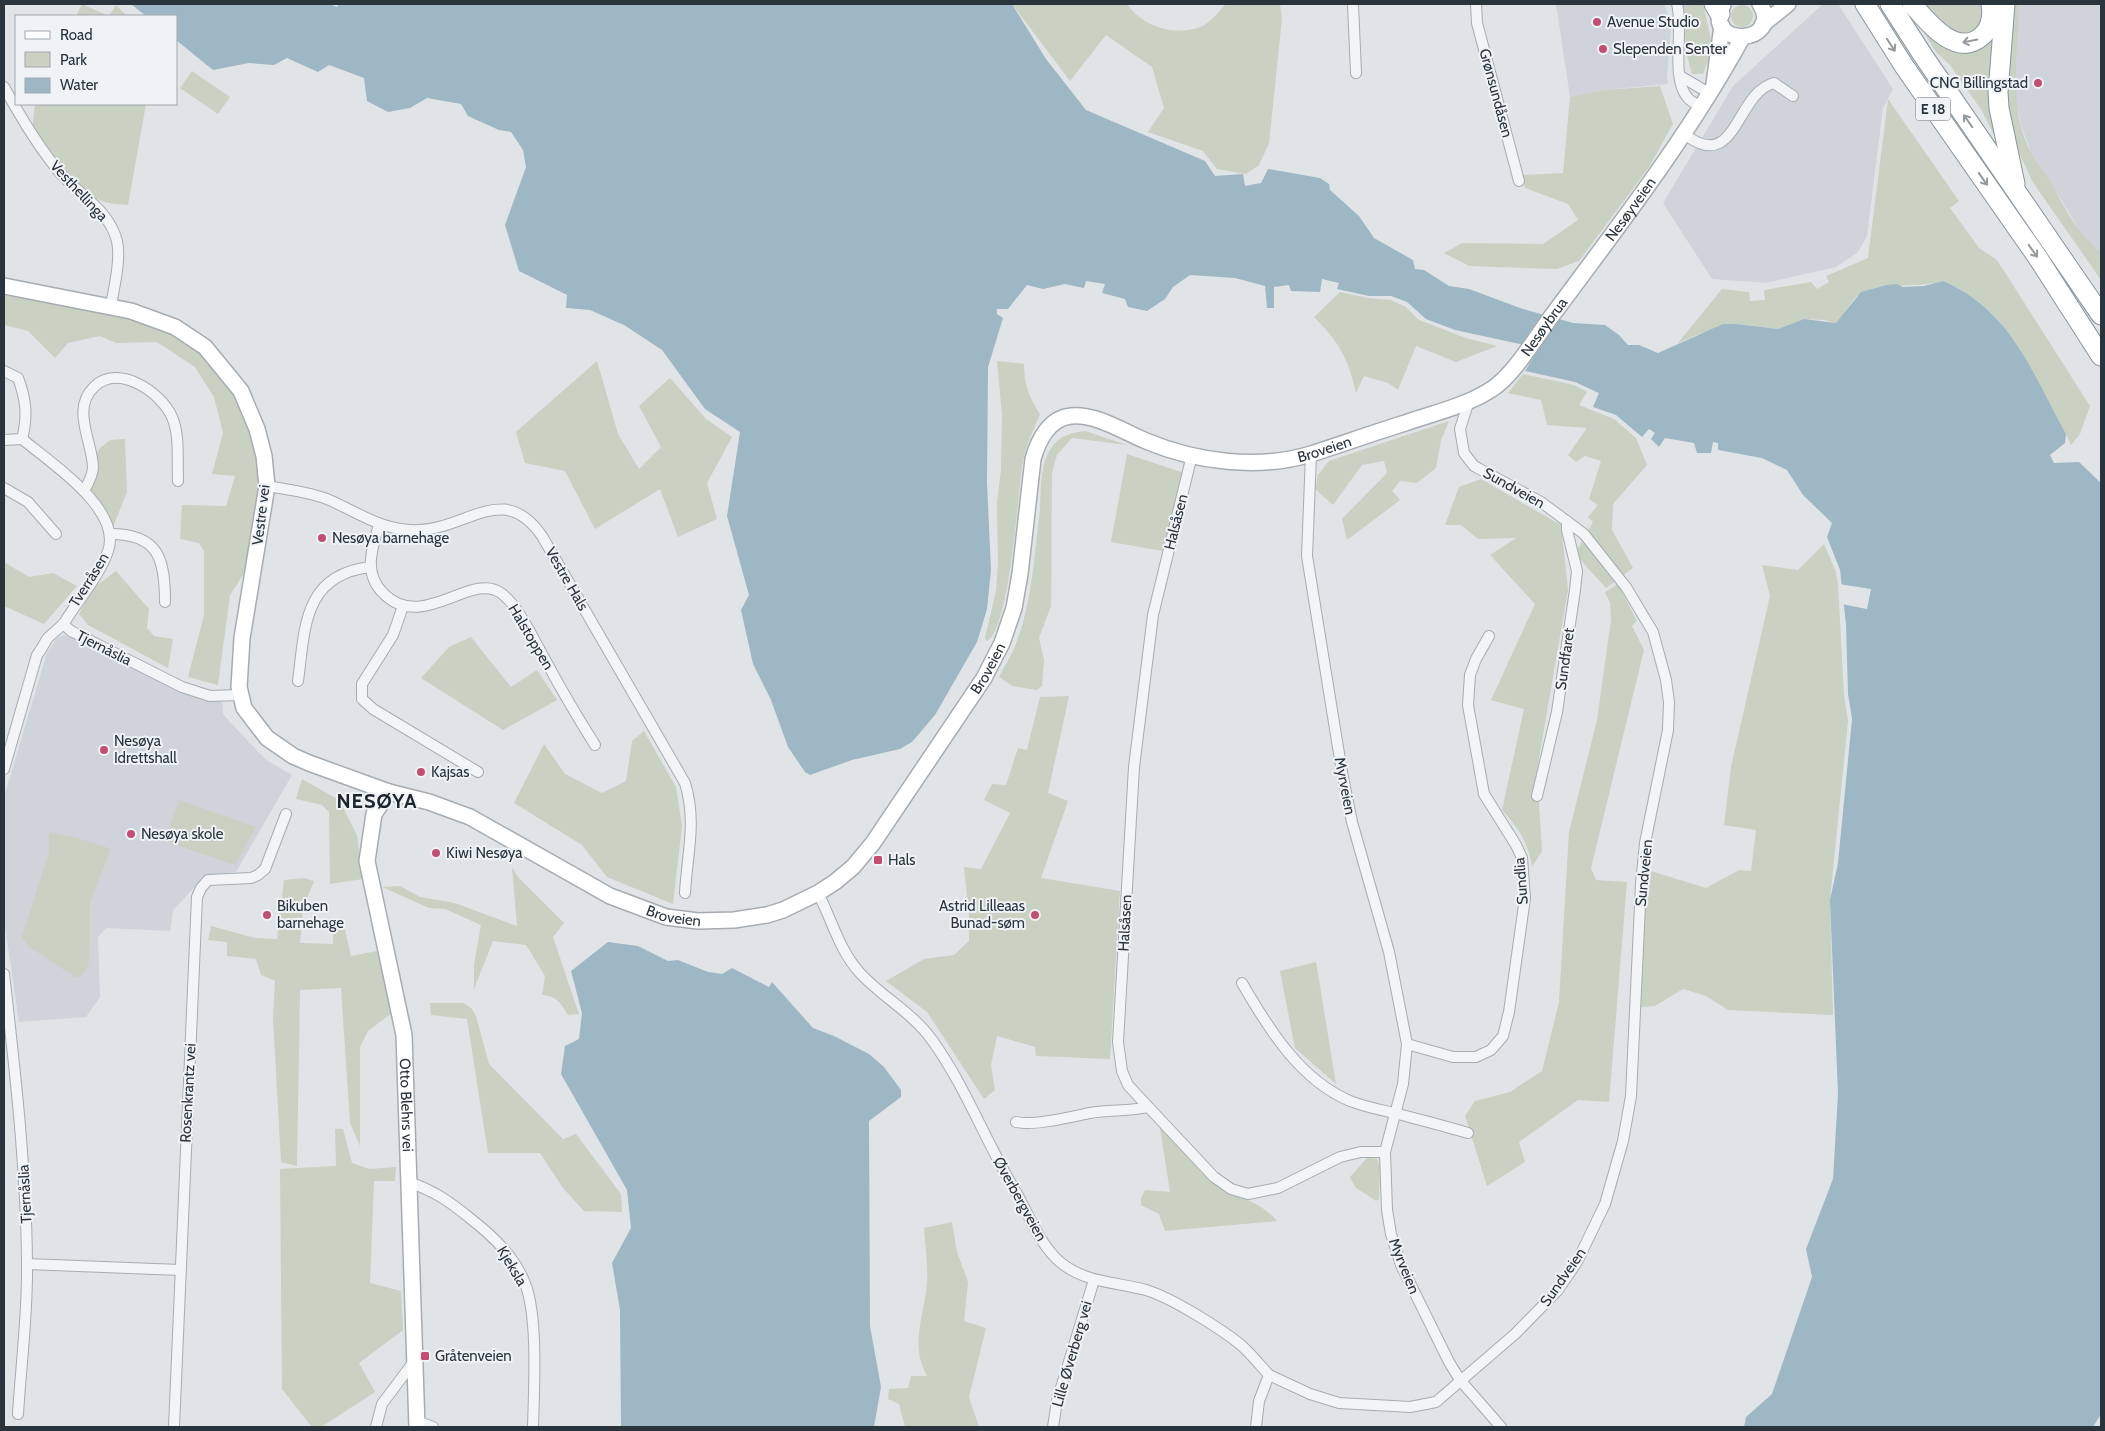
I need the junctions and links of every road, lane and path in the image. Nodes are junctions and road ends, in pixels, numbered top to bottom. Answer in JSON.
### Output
{"nodes":[{"id":1,"x":1353,"y":4,"type":"edge"},
{"id":2,"x":1476,"y":4,"type":"edge"},
{"id":3,"x":1676,"y":4,"type":"edge"},
{"id":4,"x":1760,"y":4,"type":"edge"},
{"id":5,"x":1865,"y":4,"type":"edge"},
{"id":6,"x":1890,"y":4,"type":"edge"},
{"id":7,"x":1912,"y":4,"type":"edge"},
{"id":8,"x":1991,"y":4,"type":"edge"},
{"id":9,"x":2005,"y":4,"type":"edge"},
{"id":10,"x":1784,"y":8,"type":"edge"},
{"id":11,"x":1720,"y":12,"type":"edge"},
{"id":12,"x":1762,"y":25,"type":"junction"},
{"id":13,"x":1742,"y":38,"type":"junction"},
{"id":14,"x":1356,"y":72,"type":"dead end"},
{"id":15,"x":1680,"y":76,"type":"junction"},
{"id":16,"x":4,"y":87,"type":"edge"},
{"id":17,"x":1712,"y":89,"type":"junction"},
{"id":18,"x":1793,"y":96,"type":"dead end"},
{"id":19,"x":1701,"y":107,"type":"junction"},
{"id":20,"x":1684,"y":134,"type":"junction"},
{"id":21,"x":1519,"y":181,"type":"dead end"},
{"id":22,"x":2016,"y":190,"type":"junction"},
{"id":23,"x":1575,"y":284,"type":"joint"},
{"id":24,"x":4,"y":286,"type":"edge"},
{"id":25,"x":111,"y":306,"type":"junction"},
{"id":26,"x":2101,"y":315,"type":"edge"},
{"id":27,"x":2101,"y":356,"type":"edge"},
{"id":28,"x":1513,"y":367,"type":"joint"},
{"id":29,"x":4,"y":371,"type":"edge"},
{"id":30,"x":1469,"y":401,"type":"junction"},
{"id":31,"x":22,"y":438,"type":"junction"},
{"id":32,"x":4,"y":440,"type":"edge"},
{"id":33,"x":1311,"y":454,"type":"junction"},
{"id":34,"x":1192,"y":455,"type":"junction"},
{"id":35,"x":178,"y":481,"type":"dead end"},
{"id":36,"x":267,"y":486,"type":"junction"},
{"id":37,"x":4,"y":488,"type":"edge"},
{"id":38,"x":84,"y":492,"type":"junction"},
{"id":39,"x":1567,"y":521,"type":"junction"},
{"id":40,"x":379,"y":525,"type":"junction"},
{"id":41,"x":56,"y":534,"type":"dead end"},
{"id":42,"x":111,"y":534,"type":"junction"},
{"id":43,"x":370,"y":567,"type":"junction"},
{"id":44,"x":165,"y":602,"type":"dead end"},
{"id":45,"x":403,"y":606,"type":"junction"},
{"id":46,"x":63,"y":624,"type":"junction"},
{"id":47,"x":1489,"y":636,"type":"dead end"},
{"id":48,"x":298,"y":681,"type":"dead end"},
{"id":49,"x":240,"y":695,"type":"junction"},
{"id":50,"x":595,"y":746,"type":"dead end"},
{"id":51,"x":4,"y":769,"type":"edge"},
{"id":52,"x":478,"y":772,"type":"dead end"},
{"id":53,"x":370,"y":786,"type":"junction"},
{"id":54,"x":389,"y":792,"type":"junction"},
{"id":55,"x":1538,"y":796,"type":"dead end"},
{"id":56,"x":286,"y":814,"type":"dead end"},
{"id":57,"x":374,"y":814,"type":"junction"},
{"id":58,"x":685,"y":892,"type":"dead end"},
{"id":59,"x":818,"y":893,"type":"junction"},
{"id":60,"x":4,"y":974,"type":"edge"},
{"id":61,"x":1242,"y":984,"type":"dead end"},
{"id":62,"x":1408,"y":1044,"type":"junction"},
{"id":63,"x":1148,"y":1108,"type":"junction"},
{"id":64,"x":1396,"y":1113,"type":"junction"},
{"id":65,"x":1016,"y":1122,"type":"dead end"},
{"id":66,"x":1468,"y":1133,"type":"dead end"},
{"id":67,"x":1385,"y":1152,"type":"junction"},
{"id":68,"x":409,"y":1182,"type":"junction"},
{"id":69,"x":27,"y":1264,"type":"junction"},
{"id":70,"x":180,"y":1270,"type":"junction"},
{"id":71,"x":1094,"y":1280,"type":"junction"},
{"id":72,"x":414,"y":1360,"type":"junction"},
{"id":73,"x":1269,"y":1376,"type":"junction"},
{"id":74,"x":1460,"y":1380,"type":"junction"},
{"id":75,"x":18,"y":1414,"type":"dead end"},
{"id":76,"x":417,"y":1424,"type":"edge"},
{"id":77,"x":174,"y":1427,"type":"edge"},
{"id":78,"x":376,"y":1427,"type":"edge"},
{"id":79,"x":433,"y":1427,"type":"edge"},
{"id":80,"x":533,"y":1427,"type":"edge"},
{"id":81,"x":1053,"y":1427,"type":"edge"},
{"id":82,"x":1256,"y":1427,"type":"edge"},
{"id":83,"x":1501,"y":1427,"type":"edge"}],
"edges":[{"from":1,"to":14,"type":"street"},
{"from":2,"to":21,"type":"street","name":"Grønsundåsen"},
{"from":3,"to":15,"type":"street"},
{"from":4,"to":12,"type":"street"},
{"from":5,"to":27,"type":"highway","number":"E 18","one_way":true},
{"from":22,"to":6,"type":"highway","number":"E 18","one_way":true},
{"from":8,"to":7,"type":"highway","one_way":true},
{"from":9,"to":22,"type":"highway","number":"E 18"},
{"from":10,"to":12,"type":"street"},
{"from":11,"to":13,"type":"street"},
{"from":11,"to":17,"type":"street","name":"Nesøyveien"},
{"from":12,"to":13,"type":"street"},
{"from":13,"to":17,"type":"street","name":"Nesøyveien"},
{"from":15,"to":17,"type":"street"},
{"from":15,"to":19,"type":"street"},
{"from":16,"to":25,"type":"street","name":"Vesthellinga"},
{"from":17,"to":19,"type":"street","name":"Nesøyveien"},
{"from":18,"to":20,"type":"street"},
{"from":19,"to":20,"type":"street","name":"Nesøyveien"},
{"from":20,"to":23,"type":"street","name":"Nesøyveien"},
{"from":22,"to":26,"type":"highway","number":"E 18"},
{"from":23,"to":28,"type":"street","name":"Nesøybrua"},
{"from":24,"to":25,"type":"street","name":"Vestre vei"},
{"from":25,"to":36,"type":"street","name":"Vestre vei"},
{"from":28,"to":30,"type":"street","name":"Broveien"},
{"from":29,"to":31,"type":"street"},
{"from":30,"to":33,"type":"street","name":"Broveien"},
{"from":30,"to":39,"type":"street","name":"Sundveien"},
{"from":31,"to":32,"type":"street"},
{"from":31,"to":38,"type":"street","name":"Tverråsen"},
{"from":33,"to":34,"type":"street","name":"Broveien"},
{"from":33,"to":62,"type":"street","name":"Myrveien"},
{"from":34,"to":59,"type":"street","name":"Broveien"},
{"from":34,"to":63,"type":"street","name":"Halsåsen"},
{"from":35,"to":38,"type":"street"},
{"from":36,"to":40,"type":"street","name":"Vestre Hals"},
{"from":36,"to":49,"type":"street","name":"Vestre vei"},
{"from":37,"to":41,"type":"street"},
{"from":38,"to":42,"type":"street","name":"Tverråsen"},
{"from":39,"to":55,"type":"street","name":"Sundfaret"},
{"from":39,"to":74,"type":"street","name":"Sundveien"},
{"from":40,"to":43,"type":"street"},
{"from":40,"to":58,"type":"street","name":"Vestre Hals"},
{"from":42,"to":44,"type":"street","name":"Tverråsen"},
{"from":42,"to":46,"type":"street","name":"Tverråsen"},
{"from":43,"to":45,"type":"street"},
{"from":43,"to":48,"type":"street"},
{"from":45,"to":50,"type":"street","name":"Halstoppen"},
{"from":45,"to":52,"type":"street"},
{"from":46,"to":49,"type":"street","name":"Tjernåslia"},
{"from":46,"to":51,"type":"street","name":"Tjernåslia"},
{"from":47,"to":62,"type":"street","name":"Sundlia"},
{"from":49,"to":53,"type":"street","name":"Vestre vei"},
{"from":53,"to":54,"type":"street","name":"Vestre vei"},
{"from":53,"to":57,"type":"street"},
{"from":54,"to":57,"type":"street","name":"Otto Blehrs vei"},
{"from":54,"to":59,"type":"street","name":"Broveien"},
{"from":56,"to":70,"type":"street","name":"Rosenkrantz vei"},
{"from":57,"to":68,"type":"street","name":"Otto Blehrs vei"},
{"from":59,"to":71,"type":"street","name":"Øverbergveien"},
{"from":60,"to":69,"type":"street","name":"Tjernåslia"},
{"from":61,"to":64,"type":"street"},
{"from":62,"to":64,"type":"street","name":"Myrveien"},
{"from":63,"to":65,"type":"street"},
{"from":63,"to":67,"type":"street","name":"Halsåsen"},
{"from":64,"to":66,"type":"street"},
{"from":64,"to":67,"type":"street","name":"Myrveien"},
{"from":67,"to":74,"type":"street","name":"Myrveien"},
{"from":68,"to":72,"type":"street","name":"Otto Blehrs vei"},
{"from":68,"to":80,"type":"street","name":"Kjeksla"},
{"from":69,"to":70,"type":"street"},
{"from":69,"to":75,"type":"street","name":"Tjernåslia"},
{"from":70,"to":77,"type":"street","name":"Rosenkrantz vei"},
{"from":71,"to":73,"type":"street","name":"Øverbergveien"},
{"from":71,"to":81,"type":"street","name":"Lille Øverberg vei"},
{"from":72,"to":76,"type":"street","name":"Otto Blehrs vei"},
{"from":72,"to":78,"type":"street"},
{"from":73,"to":74,"type":"street","name":"Sundveien"},
{"from":73,"to":82,"type":"street"},
{"from":74,"to":83,"type":"street"},
{"from":76,"to":79,"type":"street"}]}
